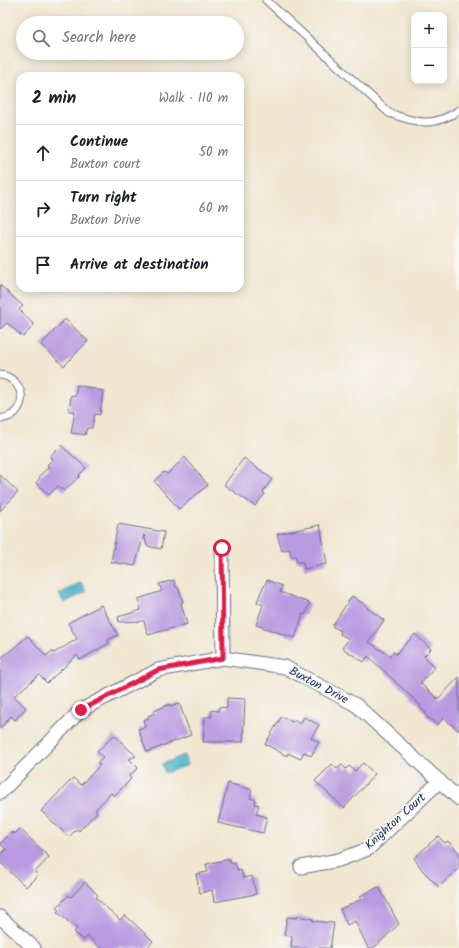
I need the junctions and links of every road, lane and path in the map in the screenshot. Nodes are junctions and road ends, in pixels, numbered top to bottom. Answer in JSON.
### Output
{"nodes":[{"id":1,"x":266,"y":0,"type":"edge"},
{"id":2,"x":459,"y":110,"type":"edge"},
{"id":3,"x":0,"y":375,"type":"edge"},
{"id":4,"x":0,"y":419,"type":"edge"},
{"id":5,"x":222,"y":548,"type":"dead end"},
{"id":6,"x":223,"y":658,"type":"junction"},
{"id":7,"x":440,"y":781,"type":"junction"},
{"id":8,"x":0,"y":793,"type":"edge"},
{"id":9,"x":459,"y":799,"type":"edge"},
{"id":10,"x":301,"y":867,"type":"dead end"},
{"id":11,"x":0,"y":917,"type":"edge"},
{"id":12,"x":34,"y":948,"type":"edge"}],
"edges":[{"from":1,"to":2,"type":"lane"},
{"from":3,"to":4,"type":"lane"},
{"from":5,"to":6,"type":"street"},
{"from":6,"to":7,"type":"street","name":"Buxton Drive"},
{"from":6,"to":8,"type":"street","name":"Buxton Drive"},
{"from":7,"to":9,"type":"street","name":"Buxton Drive"},
{"from":7,"to":10,"type":"street","name":"Knighton Court"},
{"from":11,"to":12,"type":"street"}]}
